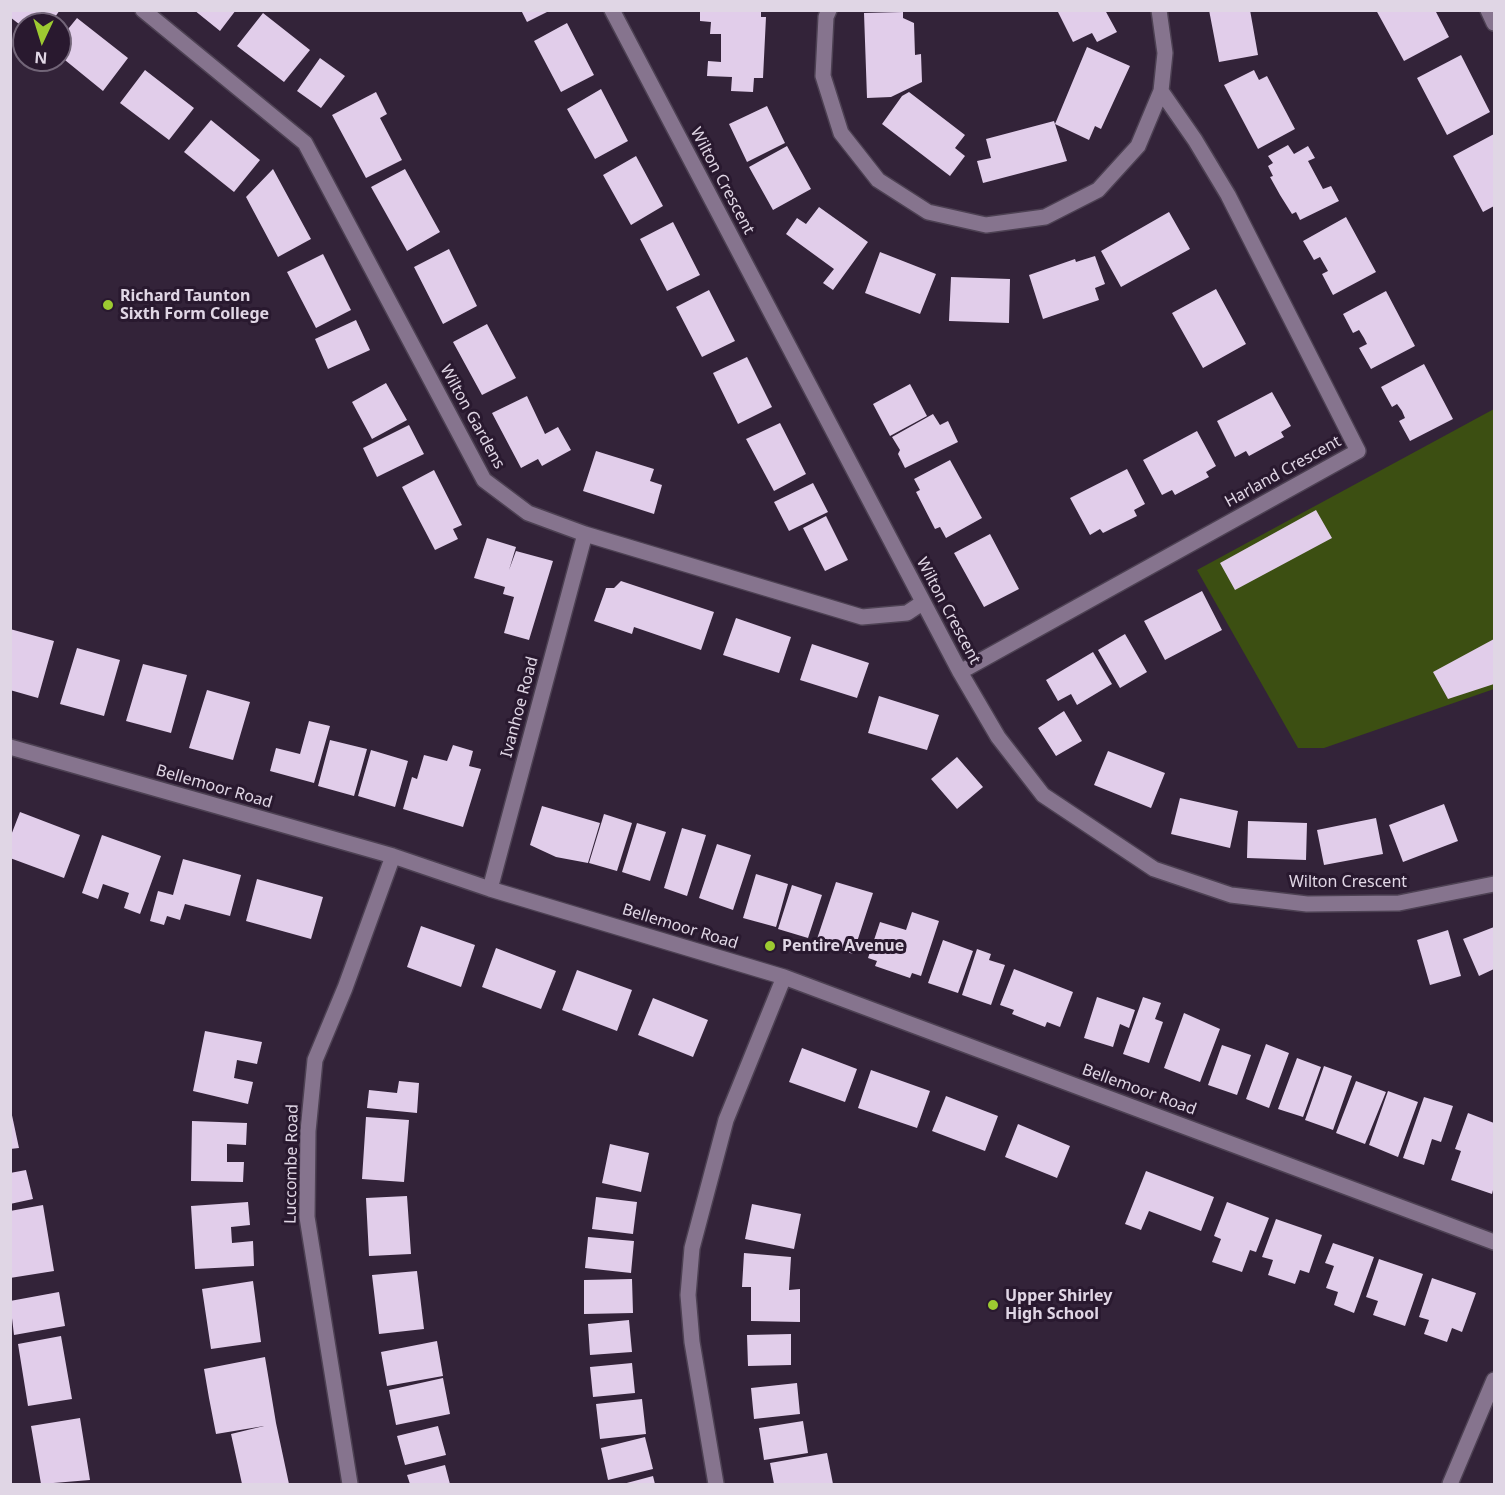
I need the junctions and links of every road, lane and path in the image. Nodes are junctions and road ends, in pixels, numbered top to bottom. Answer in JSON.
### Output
{"nodes":[{"id":1,"x":143,"y":10,"type":"edge"},
{"id":2,"x":612,"y":10,"type":"edge"},
{"id":3,"x":829,"y":10,"type":"edge"},
{"id":4,"x":1159,"y":10,"type":"edge"},
{"id":5,"x":1488,"y":10,"type":"edge"},
{"id":6,"x":1494,"y":23,"type":"edge"},
{"id":7,"x":1161,"y":91,"type":"junction"},
{"id":8,"x":585,"y":534,"type":"junction"},
{"id":9,"x":922,"y":603,"type":"junction"},
{"id":10,"x":960,"y":672,"type":"junction"},
{"id":11,"x":10,"y":747,"type":"edge"},
{"id":12,"x":393,"y":856,"type":"junction"},
{"id":13,"x":1494,"y":884,"type":"edge"},
{"id":14,"x":490,"y":889,"type":"junction"},
{"id":15,"x":784,"y":977,"type":"junction"},
{"id":16,"x":1494,"y":1242,"type":"edge"},
{"id":17,"x":1494,"y":1380,"type":"edge"},
{"id":18,"x":350,"y":1485,"type":"edge"},
{"id":19,"x":717,"y":1485,"type":"edge"},
{"id":20,"x":1450,"y":1485,"type":"edge"}],
"edges":[{"from":1,"to":8,"type":"street","name":"Wilton Gardens"},
{"from":2,"to":9,"type":"street","name":"Wilton Crescent"},
{"from":3,"to":7,"type":"street"},
{"from":4,"to":7,"type":"street"},
{"from":5,"to":6,"type":"street"},
{"from":7,"to":10,"type":"street","name":"Harland Crescent"},
{"from":8,"to":9,"type":"street","name":"Wilton Gardens"},
{"from":8,"to":14,"type":"street","name":"Ivanhoe Road"},
{"from":9,"to":10,"type":"street","name":"Wilton Crescent"},
{"from":10,"to":13,"type":"street","name":"Wilton Crescent"},
{"from":11,"to":12,"type":"street","name":"Bellemoor Road"},
{"from":12,"to":14,"type":"street","name":"Bellemoor Road"},
{"from":12,"to":18,"type":"street","name":"Luccombe Road"},
{"from":14,"to":15,"type":"street","name":"Bellemoor Road"},
{"from":15,"to":16,"type":"street","name":"Bellemoor Road"},
{"from":15,"to":19,"type":"street"},
{"from":17,"to":20,"type":"street"}]}
